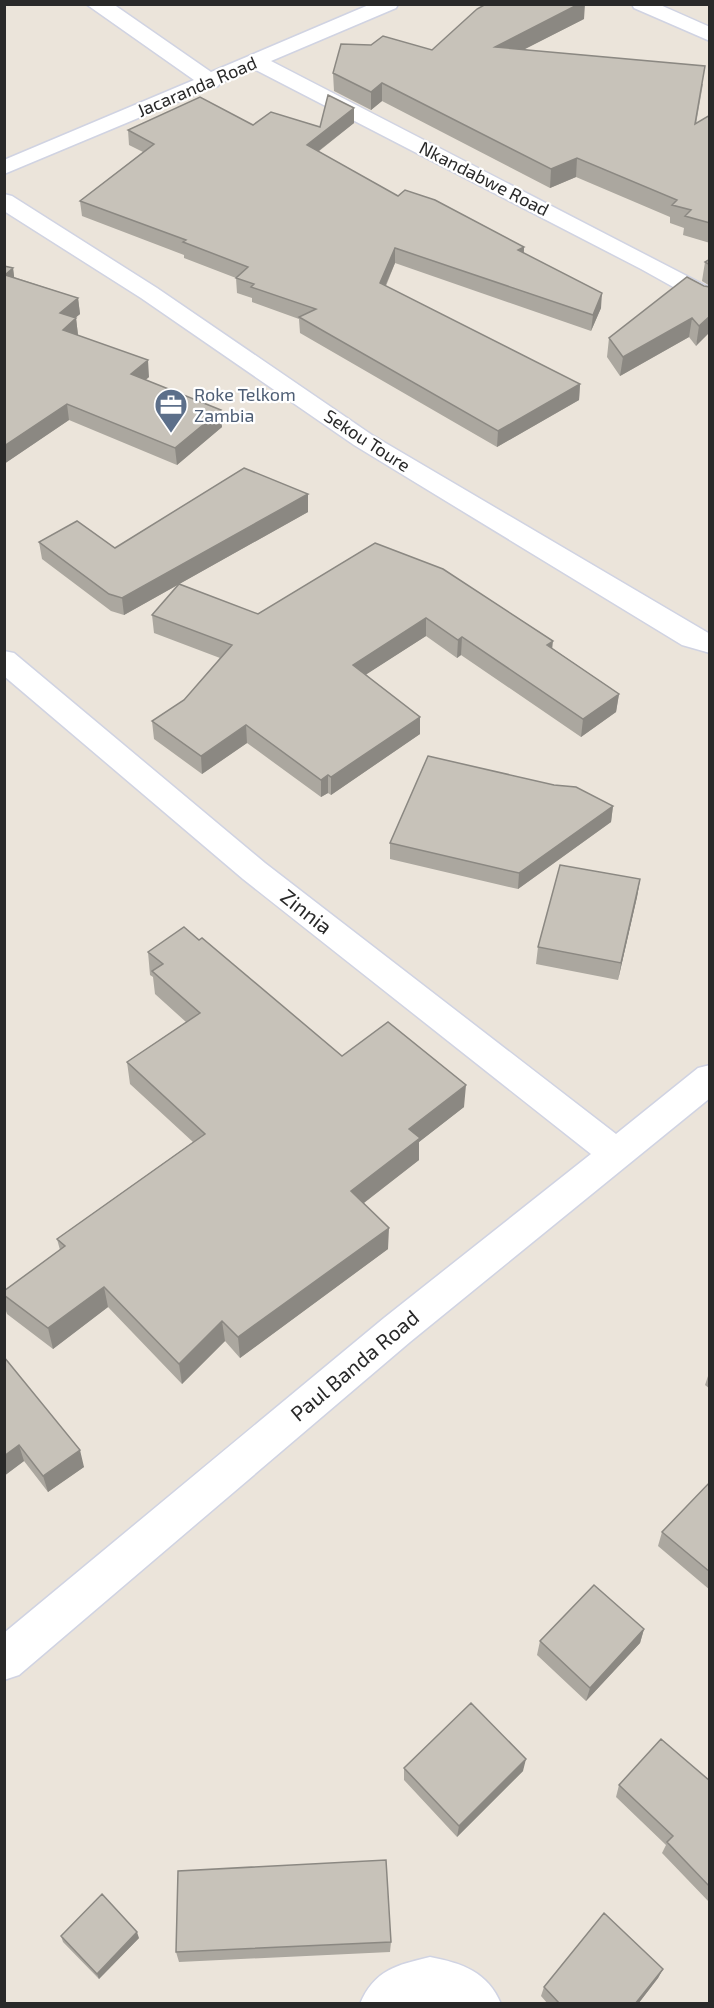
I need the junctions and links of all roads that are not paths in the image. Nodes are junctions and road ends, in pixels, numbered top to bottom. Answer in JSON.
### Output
{"nodes":[{"id":1,"x":95,"y":4,"type":"edge"},
{"id":2,"x":390,"y":4,"type":"edge"},
{"id":3,"x":641,"y":4,"type":"edge"},
{"id":4,"x":710,"y":35,"type":"edge"},
{"id":5,"x":257,"y":62,"type":"junction"},
{"id":6,"x":211,"y":82,"type":"junction"},
{"id":7,"x":4,"y":168,"type":"edge"},
{"id":8,"x":4,"y":201,"type":"edge"},
{"id":9,"x":710,"y":298,"type":"edge"},
{"id":10,"x":710,"y":644,"type":"edge"},
{"id":11,"x":4,"y":660,"type":"edge"},
{"id":12,"x":710,"y":1078,"type":"edge"},
{"id":13,"x":616,"y":1154,"type":"junction"},
{"id":14,"x":4,"y":1660,"type":"edge"},
{"id":15,"x":383,"y":2004,"type":"edge"},
{"id":16,"x":478,"y":2004,"type":"edge"}],
"edges":[{"from":1,"to":6,"type":"street"},
{"from":2,"to":5,"type":"street","name":"Jacaranda Road"},
{"from":3,"to":4,"type":"street"},
{"from":5,"to":6,"type":"street","name":"Jacaranda Road"},
{"from":5,"to":9,"type":"street","name":"Nkandabwe Road"},
{"from":6,"to":7,"type":"street","name":"Jacaranda Road"},
{"from":8,"to":10,"type":"street","name":"Sekou Toure"},
{"from":11,"to":13,"type":"street","name":"Zinnia"},
{"from":12,"to":13,"type":"street","name":"Paul Banda Road"},
{"from":13,"to":14,"type":"street","name":"Paul Banda Road"},
{"from":15,"to":16,"type":"street"}]}
